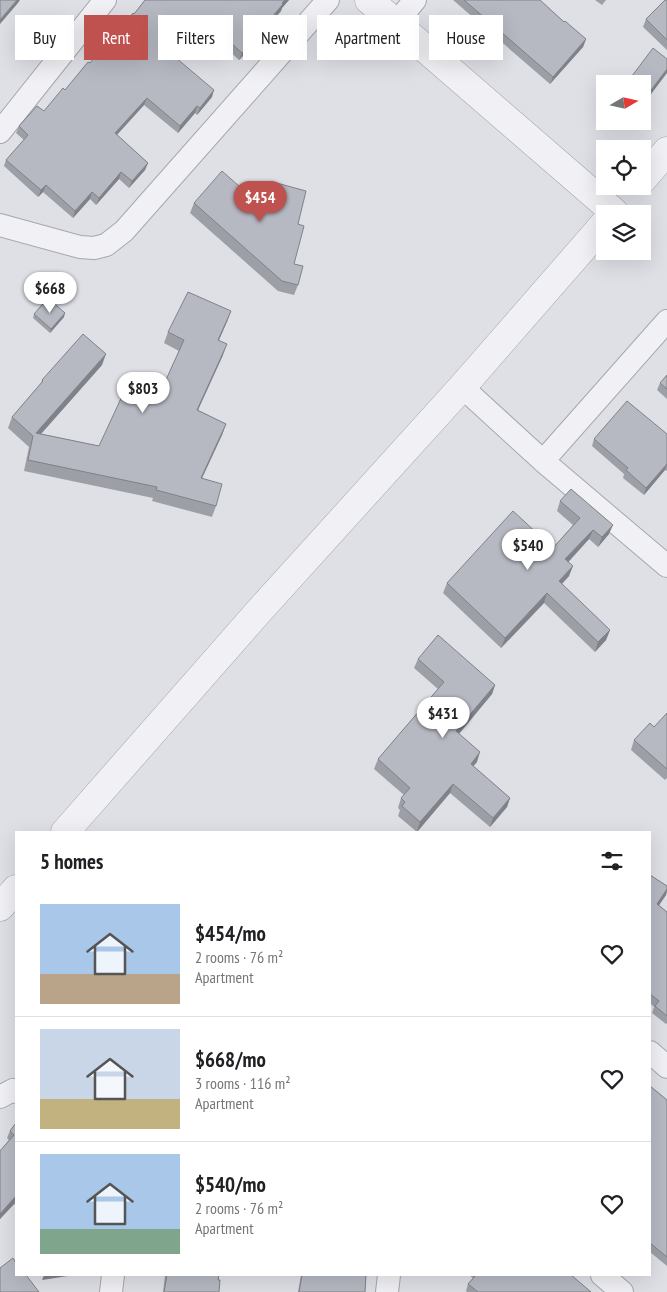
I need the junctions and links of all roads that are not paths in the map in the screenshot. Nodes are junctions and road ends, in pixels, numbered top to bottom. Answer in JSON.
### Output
{"nodes":[{"id":1,"x":106,"y":0,"type":"edge"},
{"id":2,"x":328,"y":0,"type":"edge"},
{"id":3,"x":369,"y":0,"type":"edge"},
{"id":4,"x":416,"y":0,"type":"edge"},
{"id":5,"x":385,"y":15,"type":"edge"},
{"id":6,"x":403,"y":15,"type":"edge"},
{"id":7,"x":419,"y":45,"type":"edge"},
{"id":8,"x":0,"y":132,"type":"edge"},
{"id":9,"x":667,"y":152,"type":"edge"},
{"id":10,"x":651,"y":170,"type":"edge"},
{"id":11,"x":629,"y":195,"type":"edge"},
{"id":12,"x":599,"y":205,"type":"edge"},
{"id":13,"x":621,"y":205,"type":"edge"},
{"id":14,"x":0,"y":225,"type":"edge"},
{"id":15,"x":596,"y":233,"type":"edge"},
{"id":16,"x":667,"y":321,"type":"edge"},
{"id":17,"x":462,"y":386,"type":"junction"},
{"id":18,"x":543,"y":461,"type":"junction"},
{"id":19,"x":667,"y":566,"type":"edge"},
{"id":20,"x":67,"y":831,"type":"edge"},
{"id":21,"x":15,"y":890,"type":"edge"},
{"id":22,"x":0,"y":907,"type":"edge"},
{"id":23,"x":651,"y":1053,"type":"edge"},
{"id":24,"x":667,"y":1067,"type":"edge"},
{"id":25,"x":15,"y":1091,"type":"edge"},
{"id":26,"x":0,"y":1097,"type":"edge"},
{"id":27,"x":113,"y":1276,"type":"edge"},
{"id":28,"x":389,"y":1276,"type":"edge"},
{"id":29,"x":603,"y":1276,"type":"edge"},
{"id":30,"x":112,"y":1292,"type":"edge"},
{"id":31,"x":387,"y":1292,"type":"edge"},
{"id":32,"x":622,"y":1292,"type":"edge"}],
"edges":[{"from":1,"to":8,"type":"street"},
{"from":2,"to":14,"type":"street"},
{"from":3,"to":5,"type":"street"},
{"from":4,"to":6,"type":"street"},
{"from":7,"to":12,"type":"street"},
{"from":9,"to":10,"type":"street"},
{"from":11,"to":13,"type":"street"},
{"from":15,"to":17,"type":"street"},
{"from":16,"to":18,"type":"street"},
{"from":17,"to":18,"type":"street"},
{"from":17,"to":20,"type":"street"},
{"from":18,"to":19,"type":"street"},
{"from":21,"to":22,"type":"street"},
{"from":23,"to":24,"type":"street"},
{"from":25,"to":26,"type":"street"},
{"from":27,"to":30,"type":"street"},
{"from":28,"to":31,"type":"street"},
{"from":29,"to":32,"type":"street"}]}
